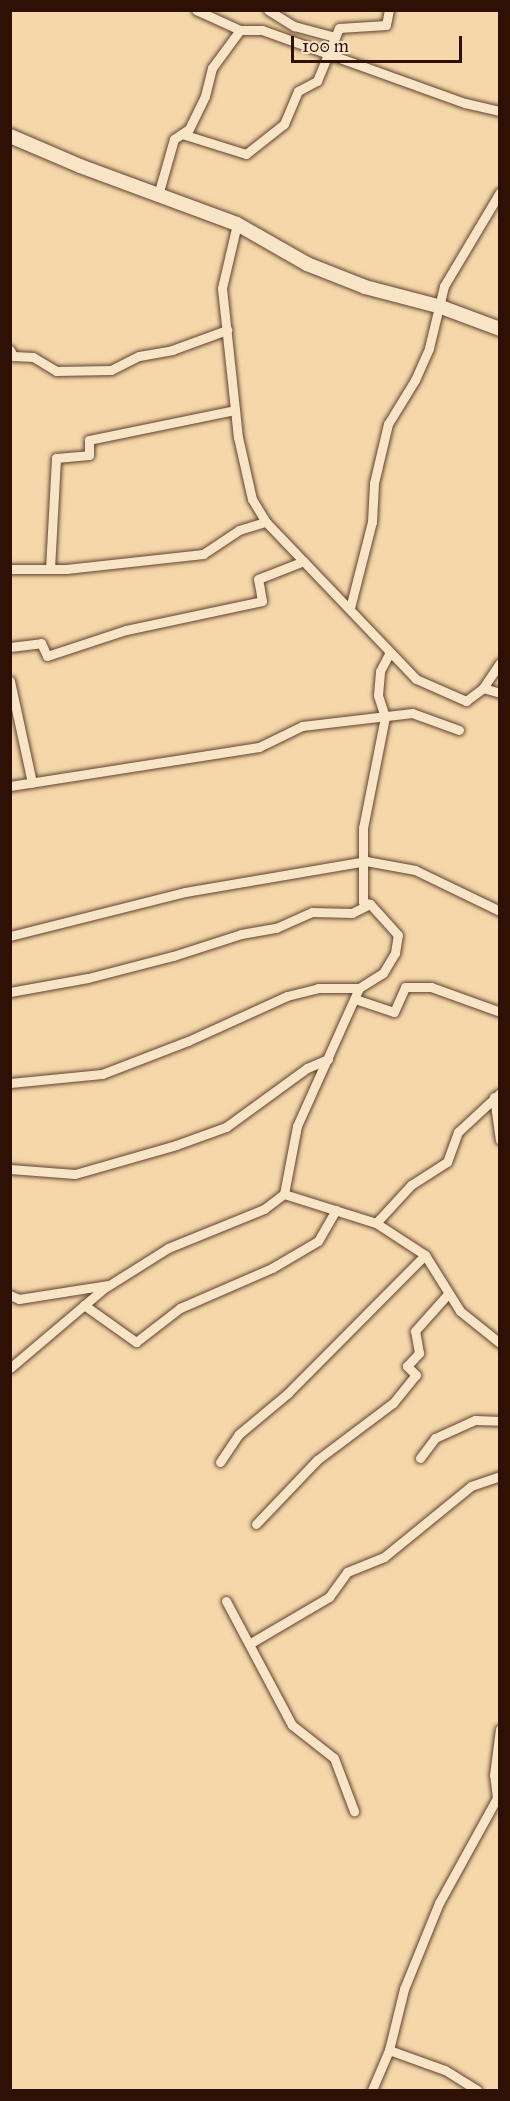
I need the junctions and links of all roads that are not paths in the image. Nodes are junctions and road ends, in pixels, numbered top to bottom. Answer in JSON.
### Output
{"nodes":[{"id":1,"x":196,"y":10,"type":"edge"},
{"id":2,"x":268,"y":10,"type":"edge"},
{"id":3,"x":389,"y":10,"type":"edge"},
{"id":4,"x":240,"y":30,"type":"junction"},
{"id":5,"x":335,"y":37,"type":"junction"},
{"id":6,"x":328,"y":52,"type":"junction"},
{"id":7,"x":500,"y":111,"type":"edge"},
{"id":8,"x":182,"y":134,"type":"junction"},
{"id":9,"x":10,"y":136,"type":"edge"},
{"id":10,"x":500,"y":192,"type":"edge"},
{"id":11,"x":158,"y":195,"type":"junction"},
{"id":12,"x":237,"y":224,"type":"junction"},
{"id":13,"x":441,"y":307,"type":"junction"},
{"id":14,"x":500,"y":329,"type":"edge"},
{"id":15,"x":227,"y":330,"type":"junction"},
{"id":16,"x":10,"y":350,"type":"edge"},
{"id":17,"x":235,"y":410,"type":"junction"},
{"id":18,"x":266,"y":522,"type":"junction"},
{"id":19,"x":304,"y":561,"type":"junction"},
{"id":20,"x":50,"y":568,"type":"junction"},
{"id":21,"x":10,"y":569,"type":"edge"},
{"id":22,"x":351,"y":608,"type":"junction"},
{"id":23,"x":10,"y":647,"type":"edge"},
{"id":24,"x":389,"y":654,"type":"junction"},
{"id":25,"x":500,"y":663,"type":"edge"},
{"id":26,"x":10,"y":681,"type":"edge"},
{"id":27,"x":483,"y":688,"type":"junction"},
{"id":28,"x":500,"y":693,"type":"edge"},
{"id":29,"x":385,"y":717,"type":"junction"},
{"id":30,"x":459,"y":730,"type":"dead end"},
{"id":31,"x":32,"y":783,"type":"junction"},
{"id":32,"x":10,"y":786,"type":"edge"},
{"id":33,"x":366,"y":861,"type":"junction"},
{"id":34,"x":370,"y":904,"type":"junction"},
{"id":35,"x":500,"y":911,"type":"edge"},
{"id":36,"x":10,"y":936,"type":"edge"},
{"id":37,"x":359,"y":988,"type":"junction"},
{"id":38,"x":10,"y":992,"type":"edge"},
{"id":39,"x":355,"y":999,"type":"junction"},
{"id":40,"x":500,"y":1012,"type":"edge"},
{"id":41,"x":327,"y":1059,"type":"junction"},
{"id":42,"x":10,"y":1083,"type":"edge"},
{"id":43,"x":496,"y":1095,"type":"edge"},
{"id":44,"x":500,"y":1140,"type":"edge"},
{"id":45,"x":10,"y":1169,"type":"edge"},
{"id":46,"x":284,"y":1194,"type":"junction"},
{"id":47,"x":336,"y":1210,"type":"junction"},
{"id":48,"x":376,"y":1223,"type":"junction"},
{"id":49,"x":425,"y":1255,"type":"junction"},
{"id":50,"x":112,"y":1284,"type":"junction"},
{"id":51,"x":448,"y":1294,"type":"junction"},
{"id":52,"x":10,"y":1295,"type":"edge"},
{"id":53,"x":84,"y":1305,"type":"junction"},
{"id":54,"x":500,"y":1342,"type":"edge"},
{"id":55,"x":10,"y":1368,"type":"edge"},
{"id":56,"x":500,"y":1421,"type":"edge"},
{"id":57,"x":420,"y":1458,"type":"dead end"},
{"id":58,"x":220,"y":1462,"type":"dead end"},
{"id":59,"x":500,"y":1476,"type":"edge"},
{"id":60,"x":256,"y":1524,"type":"dead end"},
{"id":61,"x":226,"y":1601,"type":"dead end"},
{"id":62,"x":249,"y":1644,"type":"junction"},
{"id":63,"x":500,"y":1730,"type":"edge"},
{"id":64,"x":354,"y":1811,"type":"dead end"},
{"id":65,"x":389,"y":2050,"type":"junction"},
{"id":66,"x":372,"y":2091,"type":"edge"},
{"id":67,"x":477,"y":2091,"type":"edge"}],
"edges":[{"from":1,"to":4,"type":"street"},
{"from":2,"to":5,"type":"street"},
{"from":3,"to":5,"type":"street"},
{"from":4,"to":6,"type":"street"},
{"from":4,"to":8,"type":"street"},
{"from":5,"to":6,"type":"street"},
{"from":6,"to":7,"type":"street"},
{"from":6,"to":8,"type":"street"},
{"from":8,"to":11,"type":"street"},
{"from":9,"to":11,"type":"street"},
{"from":10,"to":13,"type":"street"},
{"from":11,"to":12,"type":"street"},
{"from":12,"to":13,"type":"street"},
{"from":12,"to":15,"type":"street"},
{"from":13,"to":14,"type":"street"},
{"from":13,"to":22,"type":"street"},
{"from":15,"to":16,"type":"street"},
{"from":15,"to":17,"type":"street"},
{"from":17,"to":18,"type":"street"},
{"from":17,"to":20,"type":"street"},
{"from":18,"to":19,"type":"street"},
{"from":18,"to":20,"type":"street"},
{"from":19,"to":22,"type":"street"},
{"from":19,"to":23,"type":"street"},
{"from":20,"to":21,"type":"street"},
{"from":22,"to":24,"type":"street"},
{"from":24,"to":27,"type":"street"},
{"from":24,"to":29,"type":"street"},
{"from":25,"to":27,"type":"street"},
{"from":26,"to":31,"type":"street"},
{"from":27,"to":28,"type":"street"},
{"from":29,"to":30,"type":"street"},
{"from":29,"to":31,"type":"street"},
{"from":29,"to":33,"type":"street"},
{"from":31,"to":32,"type":"street"},
{"from":33,"to":34,"type":"street"},
{"from":33,"to":35,"type":"street"},
{"from":33,"to":36,"type":"street"},
{"from":34,"to":37,"type":"street"},
{"from":34,"to":38,"type":"street"},
{"from":37,"to":39,"type":"street"},
{"from":37,"to":42,"type":"street"},
{"from":39,"to":40,"type":"street"},
{"from":39,"to":41,"type":"street"},
{"from":41,"to":45,"type":"street"},
{"from":41,"to":46,"type":"street"},
{"from":43,"to":44,"type":"street"},
{"from":43,"to":48,"type":"street"},
{"from":46,"to":47,"type":"street"},
{"from":46,"to":50,"type":"street"},
{"from":47,"to":48,"type":"street"},
{"from":47,"to":53,"type":"street"},
{"from":48,"to":49,"type":"street"},
{"from":49,"to":51,"type":"street"},
{"from":49,"to":58,"type":"street"},
{"from":50,"to":52,"type":"street"},
{"from":50,"to":53,"type":"street"},
{"from":51,"to":54,"type":"street"},
{"from":51,"to":60,"type":"street"},
{"from":53,"to":55,"type":"street"},
{"from":56,"to":57,"type":"street"},
{"from":59,"to":62,"type":"street"},
{"from":61,"to":62,"type":"street"},
{"from":62,"to":64,"type":"street"},
{"from":63,"to":65,"type":"street"},
{"from":65,"to":66,"type":"street"},
{"from":65,"to":67,"type":"street"}]}
